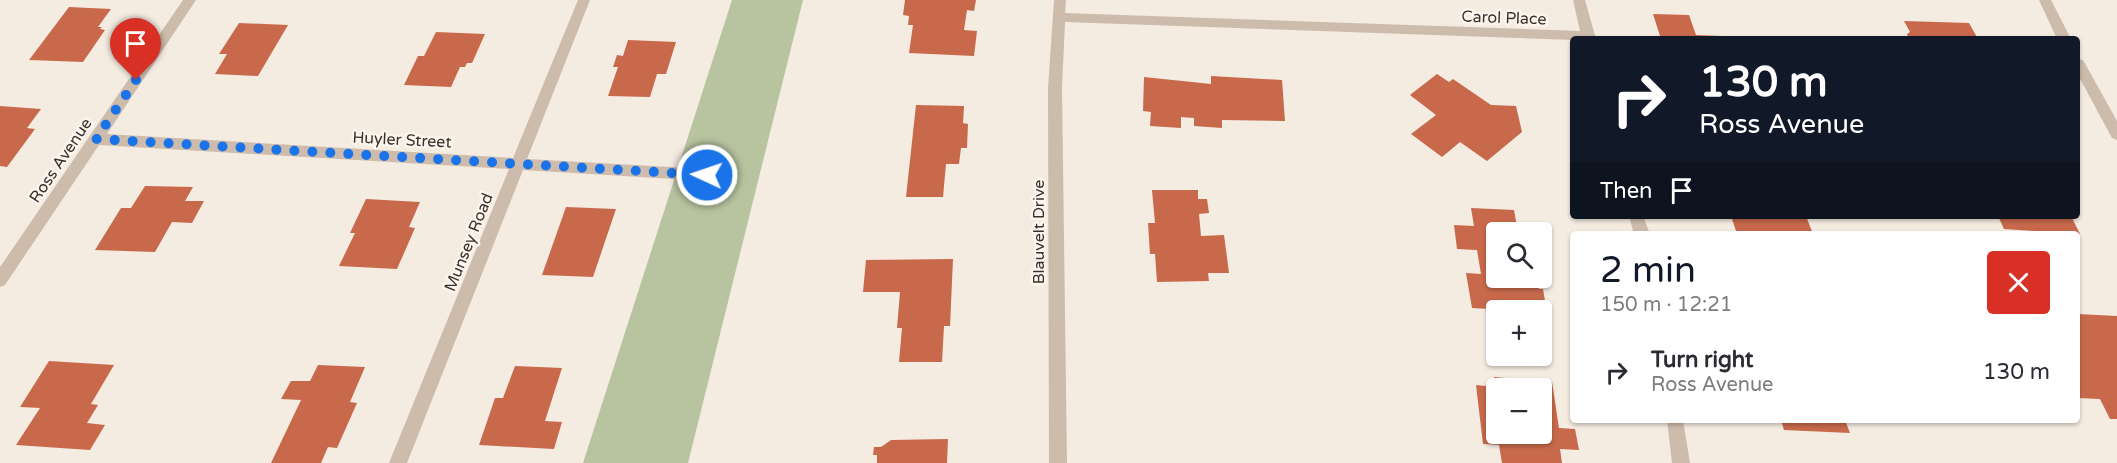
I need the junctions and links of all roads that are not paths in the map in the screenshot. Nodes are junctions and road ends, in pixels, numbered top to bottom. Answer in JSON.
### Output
{"nodes":[{"id":1,"x":190,"y":0,"type":"edge"},
{"id":2,"x":584,"y":0,"type":"edge"},
{"id":3,"x":1060,"y":0,"type":"edge"},
{"id":4,"x":1579,"y":0,"type":"edge"},
{"id":5,"x":2045,"y":0,"type":"edge"},
{"id":6,"x":1058,"y":17,"type":"junction"},
{"id":7,"x":1588,"y":36,"type":"edge"},
{"id":8,"x":2063,"y":36,"type":"edge"},
{"id":9,"x":1570,"y":37,"type":"edge"},
{"id":10,"x":2080,"y":68,"type":"edge"},
{"id":11,"x":2117,"y":134,"type":"edge"},
{"id":12,"x":96,"y":139,"type":"junction"},
{"id":13,"x":519,"y":164,"type":"junction"},
{"id":14,"x":707,"y":175,"type":"dead end"},
{"id":15,"x":0,"y":280,"type":"edge"},
{"id":16,"x":1675,"y":423,"type":"edge"},
{"id":17,"x":398,"y":463,"type":"edge"},
{"id":18,"x":1059,"y":463,"type":"edge"},
{"id":19,"x":1681,"y":463,"type":"edge"}],
"edges":[{"from":1,"to":12,"type":"street","name":"Ross Avenue"},
{"from":2,"to":13,"type":"street","name":"Munsey Road"},
{"from":3,"to":6,"type":"street","name":"Blauvelt Drive"},
{"from":4,"to":7,"type":"street"},
{"from":5,"to":8,"type":"street"},
{"from":6,"to":9,"type":"street","name":"Carol Place"},
{"from":6,"to":18,"type":"street","name":"Blauvelt Drive"},
{"from":10,"to":11,"type":"street"},
{"from":12,"to":13,"type":"street","name":"Huyler Street"},
{"from":12,"to":15,"type":"street","name":"Ross Avenue"},
{"from":13,"to":14,"type":"street","name":"Huyler Street"},
{"from":13,"to":17,"type":"street","name":"Munsey Road"},
{"from":16,"to":19,"type":"street"}]}
